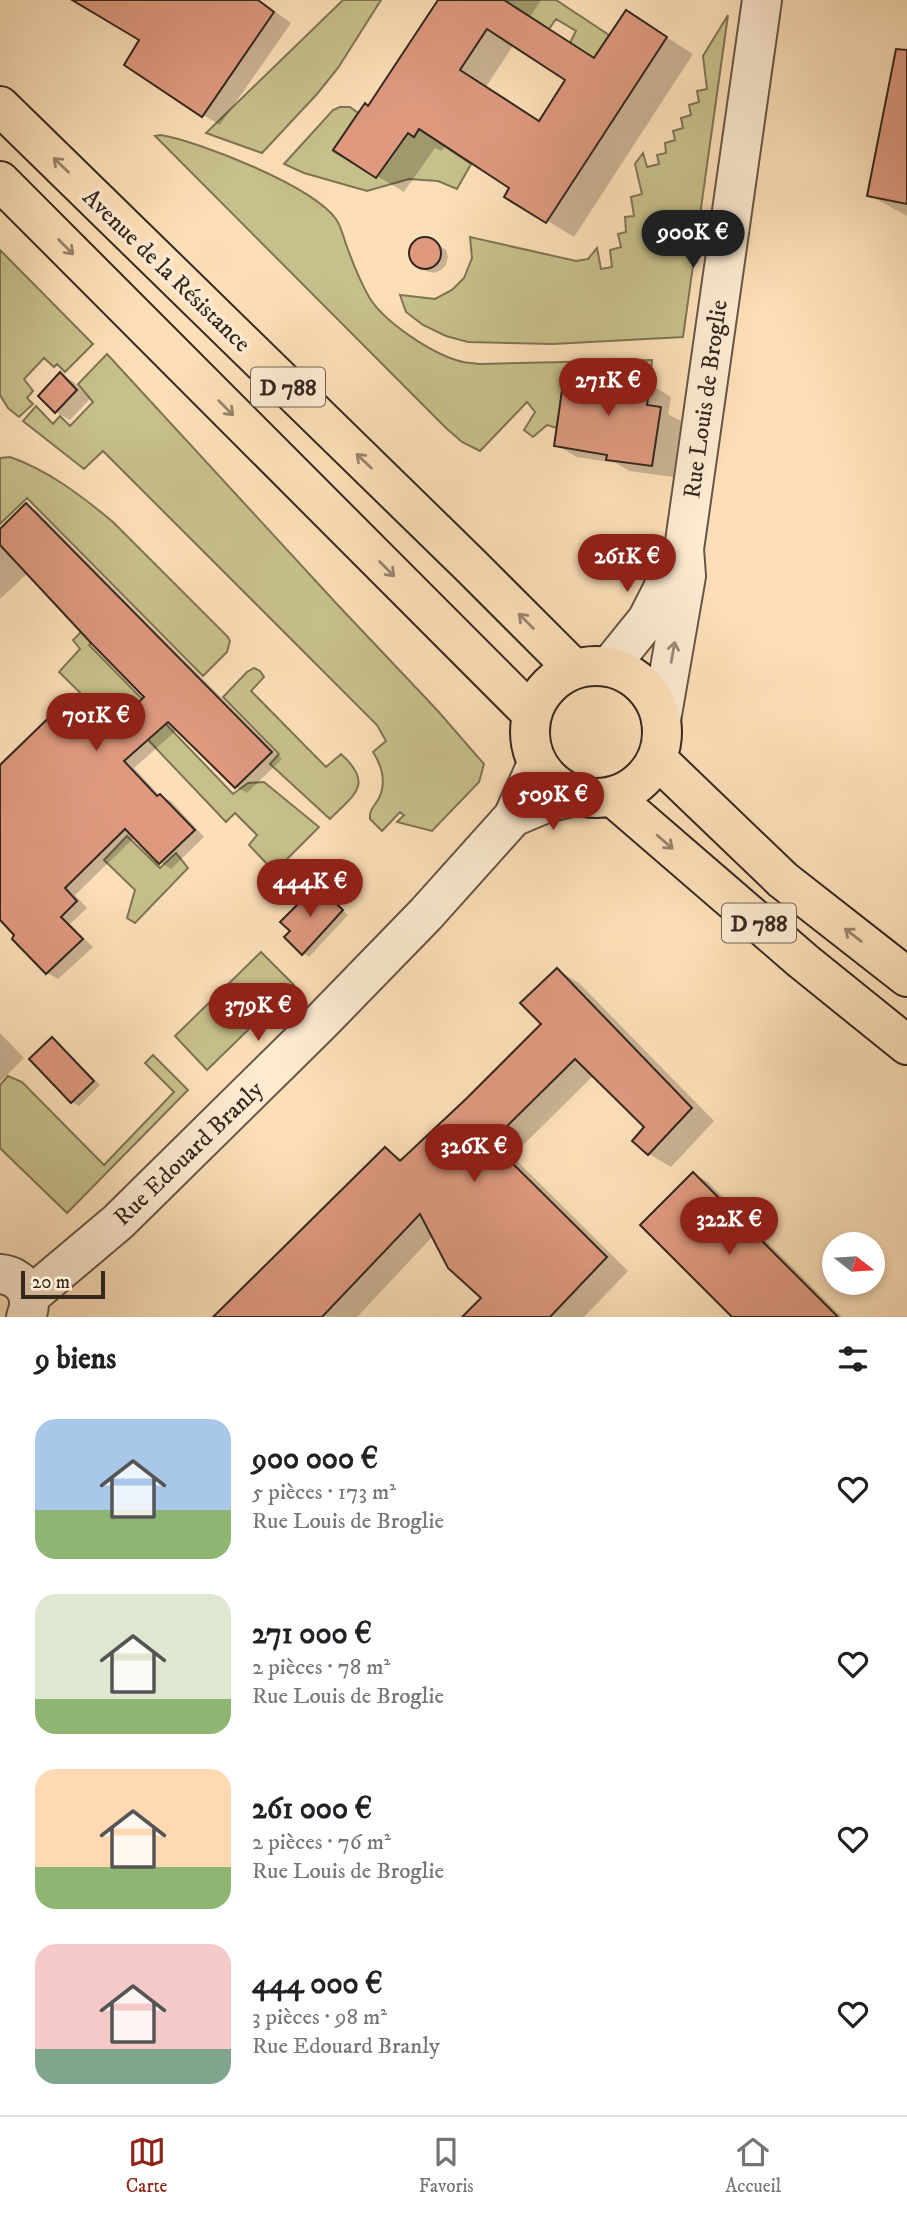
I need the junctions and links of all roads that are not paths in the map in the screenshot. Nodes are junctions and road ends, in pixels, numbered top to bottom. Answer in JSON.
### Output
{"nodes":[{"id":1,"x":762,"y":0,"type":"edge"},
{"id":2,"x":0,"y":106,"type":"edge"},
{"id":3,"x":0,"y":181,"type":"edge"},
{"id":4,"x":684,"y":549,"type":"junction"},
{"id":5,"x":592,"y":668,"type":"junction"},
{"id":6,"x":532,"y":714,"type":"junction"},
{"id":7,"x":661,"y":720,"type":"junction"},
{"id":8,"x":657,"y":759,"type":"junction"},
{"id":9,"x":537,"y":764,"type":"junction"},
{"id":10,"x":575,"y":796,"type":"junction"},
{"id":11,"x":613,"y":797,"type":"junction"},
{"id":12,"x":513,"y":817,"type":"junction"},
{"id":13,"x":803,"y":961,"type":"junction"},
{"id":14,"x":907,"y":977,"type":"edge"},
{"id":15,"x":907,"y":1022,"type":"edge"},
{"id":16,"x":907,"y":1045,"type":"edge"},
{"id":17,"x":0,"y":1274,"type":"edge"},
{"id":18,"x":28,"y":1307,"type":"edge"}],
"edges":[{"from":1,"to":4,"type":"street","name":"Rue Louis de Broglie"},
{"from":5,"to":2,"type":"main road","name":"Avenue de la Résistance","number":"D 788","one_way":true},
{"from":3,"to":6,"type":"main road","number":"D 788","one_way":true},
{"from":4,"to":5,"type":"street","name":"Rue Louis de Broglie"},
{"from":7,"to":4,"type":"street","name":"Rue Louis de Broglie","one_way":true},
{"from":5,"to":6,"type":"main road"},
{"from":5,"to":7,"type":"main road"},
{"from":6,"to":9,"type":"main road"},
{"from":7,"to":8,"type":"main road"},
{"from":8,"to":11,"type":"main road"},
{"from":14,"to":8,"type":"main road","number":"D 788","one_way":true},
{"from":9,"to":10,"type":"main road"},
{"from":9,"to":12,"type":"street","name":"Rue Edouard Branly"},
{"from":10,"to":11,"type":"main road"},
{"from":10,"to":12,"type":"street","name":"Rue Edouard Branly"},
{"from":11,"to":13,"type":"main road","number":"D 788","one_way":true},
{"from":12,"to":18,"type":"street","name":"Rue Edouard Branly"},
{"from":13,"to":15,"type":"main road"},
{"from":13,"to":16,"type":"main road","number":"D 788"},
{"from":17,"to":18,"type":"street","name":"Rue Edouard Branly"}]}
